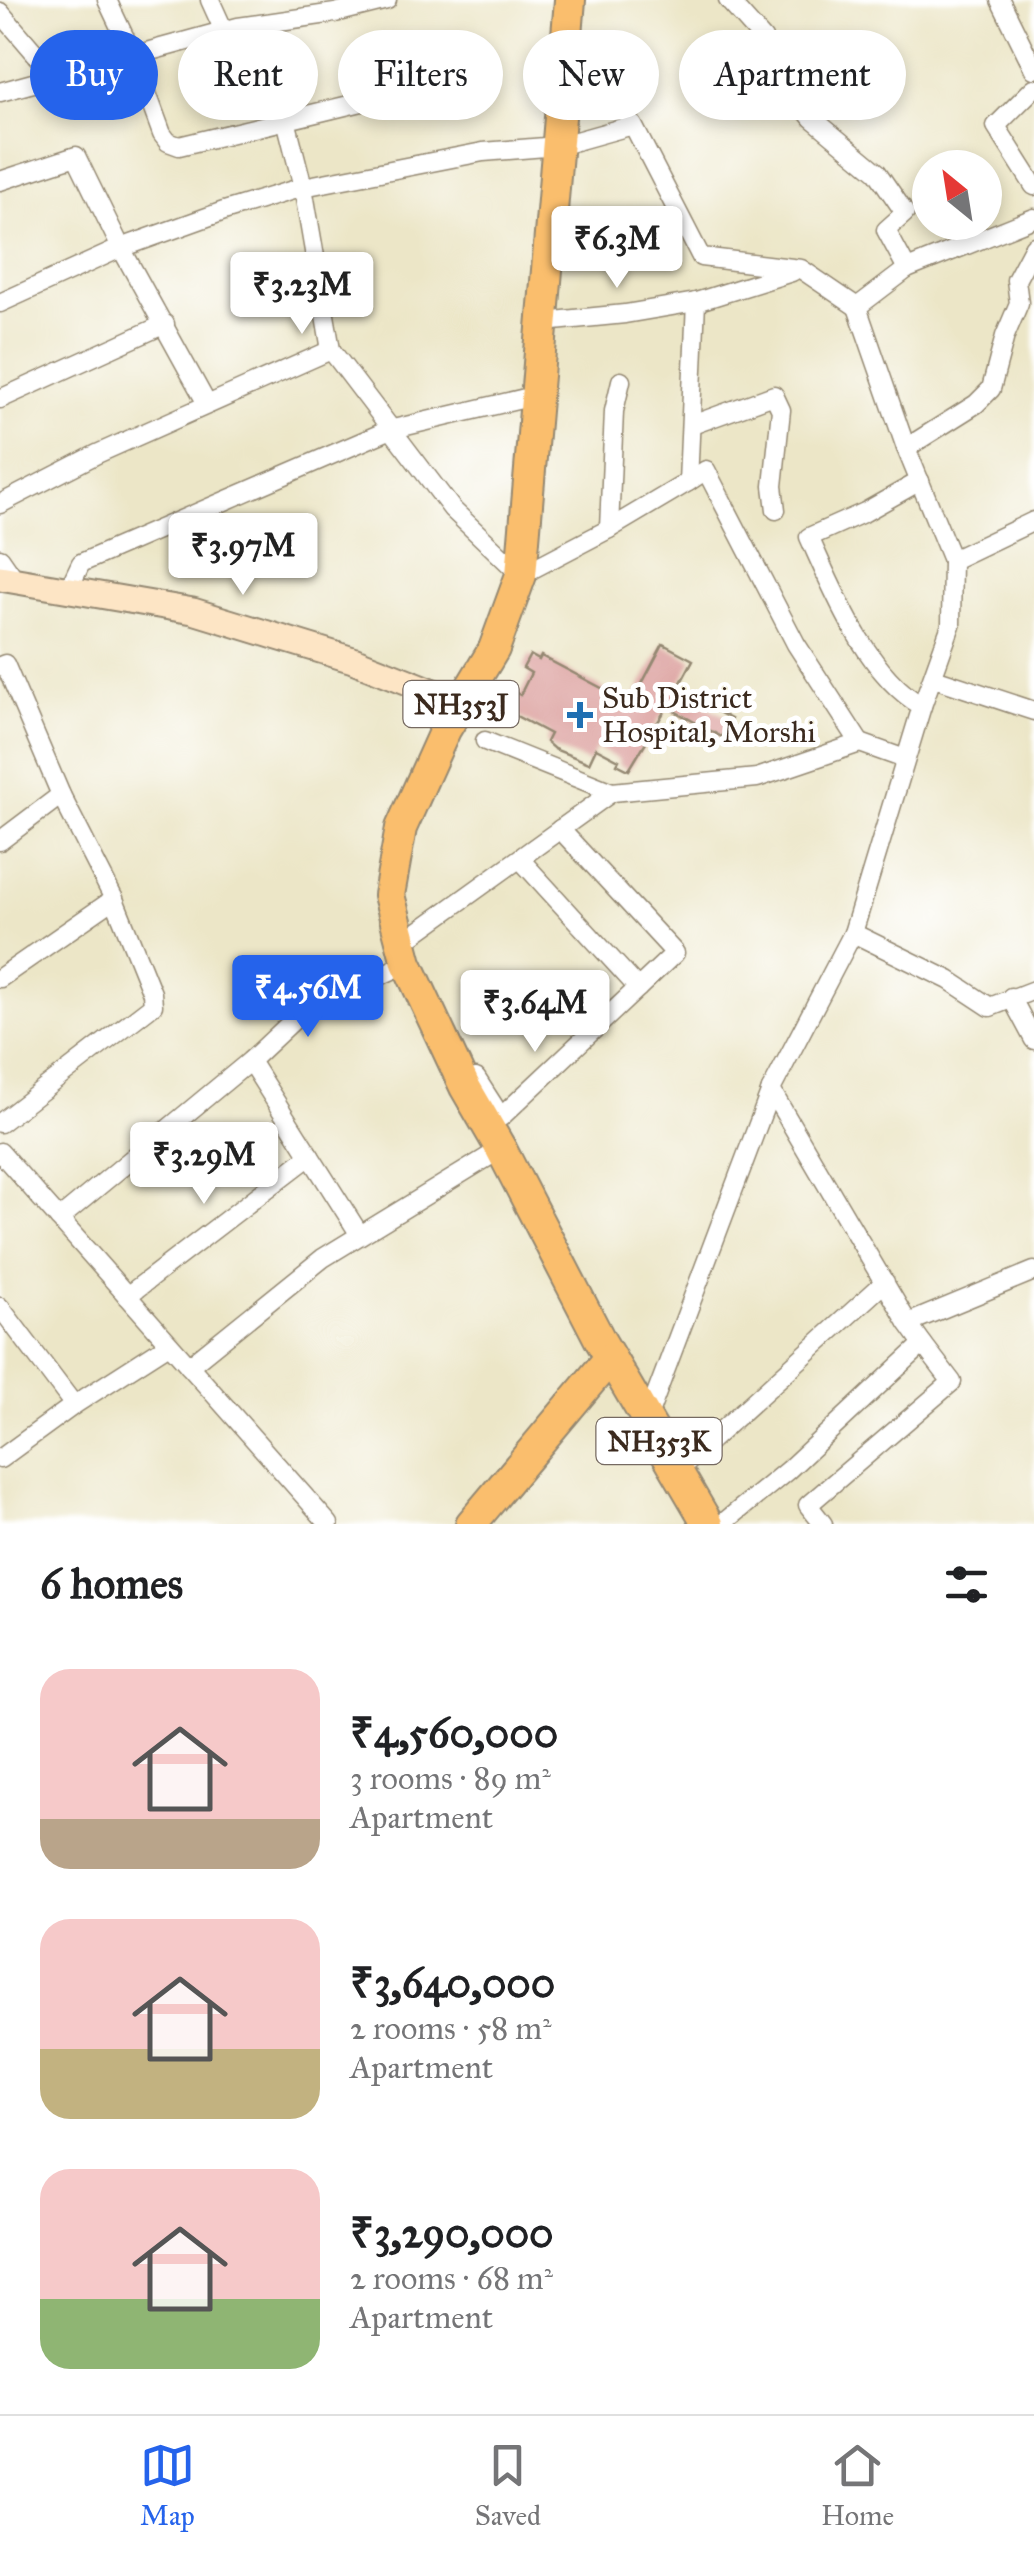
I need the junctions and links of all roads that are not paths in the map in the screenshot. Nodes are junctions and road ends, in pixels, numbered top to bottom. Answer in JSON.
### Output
{"nodes":[{"id":1,"x":107,"y":0,"type":"edge"},
{"id":2,"x":210,"y":0,"type":"edge"},
{"id":3,"x":387,"y":0,"type":"edge"},
{"id":4,"x":570,"y":0,"type":"edge"},
{"id":5,"x":728,"y":0,"type":"edge"},
{"id":6,"x":1000,"y":0,"type":"edge"},
{"id":7,"x":331,"y":6,"type":"edge"},
{"id":8,"x":0,"y":12,"type":"edge"},
{"id":9,"x":121,"y":30,"type":"edge"},
{"id":10,"x":224,"y":30,"type":"edge"},
{"id":11,"x":228,"y":30,"type":"edge"},
{"id":12,"x":30,"y":48,"type":"edge"},
{"id":13,"x":1034,"y":69,"type":"edge"},
{"id":14,"x":30,"y":83,"type":"edge"},
{"id":15,"x":1034,"y":88,"type":"edge"},
{"id":16,"x":0,"y":92,"type":"edge"},
{"id":17,"x":157,"y":120,"type":"edge"},
{"id":18,"x":286,"y":120,"type":"joint"},
{"id":19,"x":558,"y":146,"type":"junction"},
{"id":20,"x":0,"y":180,"type":"edge"},
{"id":21,"x":1034,"y":186,"type":"edge"},
{"id":22,"x":303,"y":187,"type":"junction"},
{"id":23,"x":1034,"y":218,"type":"edge"},
{"id":24,"x":1034,"y":246,"type":"edge"},
{"id":25,"x":121,"y":248,"type":"junction"},
{"id":26,"x":908,"y":268,"type":"junction"},
{"id":27,"x":801,"y":270,"type":"junction"},
{"id":28,"x":696,"y":302,"type":"junction"},
{"id":29,"x":0,"y":303,"type":"edge"},
{"id":30,"x":857,"y":308,"type":"junction"},
{"id":31,"x":544,"y":322,"type":"junction"},
{"id":32,"x":165,"y":324,"type":"junction"},
{"id":33,"x":331,"y":350,"type":"junction"},
{"id":34,"x":621,"y":382,"type":"dead end"},
{"id":35,"x":538,"y":395,"type":"junction"},
{"id":36,"x":0,"y":399,"type":"edge"},
{"id":37,"x":207,"y":404,"type":"junction"},
{"id":38,"x":692,"y":426,"type":"junction"},
{"id":39,"x":389,"y":430,"type":"junction"},
{"id":40,"x":906,"y":448,"type":"junction"},
{"id":41,"x":920,"y":481,"type":"junction"},
{"id":42,"x":688,"y":482,"type":"junction"},
{"id":43,"x":0,"y":504,"type":"edge"},
{"id":44,"x":776,"y":510,"type":"dead end"},
{"id":45,"x":1034,"y":522,"type":"edge"},
{"id":46,"x":608,"y":529,"type":"junction"},
{"id":47,"x":0,"y":558,"type":"edge"},
{"id":48,"x":952,"y":560,"type":"junction"},
{"id":49,"x":522,"y":576,"type":"junction"},
{"id":50,"x":8,"y":580,"type":"edge"},
{"id":51,"x":68,"y":590,"type":"junction"},
{"id":52,"x":0,"y":666,"type":"edge"},
{"id":53,"x":934,"y":678,"type":"junction"},
{"id":54,"x":462,"y":703,"type":"junction"},
{"id":55,"x":922,"y":706,"type":"junction"},
{"id":56,"x":1034,"y":711,"type":"edge"},
{"id":57,"x":485,"y":742,"type":"dead end"},
{"id":58,"x":860,"y":743,"type":"junction"},
{"id":59,"x":905,"y":760,"type":"junction"},
{"id":60,"x":612,"y":792,"type":"junction"},
{"id":61,"x":61,"y":795,"type":"junction"},
{"id":62,"x":560,"y":829,"type":"junction"},
{"id":63,"x":0,"y":841,"type":"edge"},
{"id":64,"x":520,"y":859,"type":"junction"},
{"id":65,"x":114,"y":898,"type":"junction"},
{"id":66,"x":853,"y":933,"type":"junction"},
{"id":67,"x":405,"y":953,"type":"junction"},
{"id":68,"x":0,"y":978,"type":"edge"},
{"id":69,"x":638,"y":988,"type":"junction"},
{"id":70,"x":1034,"y":990,"type":"edge"},
{"id":71,"x":1010,"y":997,"type":"junction"},
{"id":72,"x":1034,"y":1040,"type":"edge"},
{"id":73,"x":250,"y":1061,"type":"junction"},
{"id":74,"x":454,"y":1064,"type":"junction"},
{"id":75,"x":771,"y":1090,"type":"junction"},
{"id":76,"x":0,"y":1123,"type":"edge"},
{"id":77,"x":501,"y":1149,"type":"junction"},
{"id":78,"x":0,"y":1152,"type":"edge"},
{"id":79,"x":310,"y":1156,"type":"junction"},
{"id":80,"x":59,"y":1219,"type":"junction"},
{"id":81,"x":360,"y":1236,"type":"junction"},
{"id":82,"x":1034,"y":1271,"type":"edge"},
{"id":83,"x":884,"y":1282,"type":"junction"},
{"id":84,"x":128,"y":1296,"type":"junction"},
{"id":85,"x":0,"y":1307,"type":"edge"},
{"id":86,"x":908,"y":1323,"type":"junction"},
{"id":87,"x":169,"y":1344,"type":"junction"},
{"id":88,"x":923,"y":1344,"type":"junction"},
{"id":89,"x":610,"y":1358,"type":"junction"},
{"id":90,"x":190,"y":1366,"type":"junction"},
{"id":91,"x":74,"y":1405,"type":"junction"},
{"id":92,"x":647,"y":1420,"type":"junction"},
{"id":93,"x":0,"y":1459,"type":"edge"},
{"id":94,"x":677,"y":1471,"type":"junction"},
{"id":95,"x":329,"y":1524,"type":"edge"},
{"id":96,"x":471,"y":1524,"type":"edge"},
{"id":97,"x":708,"y":1524,"type":"edge"},
{"id":98,"x":722,"y":1524,"type":"edge"},
{"id":99,"x":823,"y":1524,"type":"edge"}],
"edges":[{"from":1,"to":9,"type":"street"},
{"from":2,"to":10,"type":"street"},
{"from":3,"to":7,"type":"street"},
{"from":4,"to":19,"type":"highway","number":"NH353J"},
{"from":5,"to":26,"type":"street"},
{"from":6,"to":13,"type":"street"},
{"from":7,"to":11,"type":"street"},
{"from":8,"to":12,"type":"street"},
{"from":14,"to":16,"type":"street"},
{"from":15,"to":21,"type":"street"},
{"from":17,"to":18,"type":"street"},
{"from":18,"to":22,"type":"street"},
{"from":19,"to":22,"type":"street"},
{"from":19,"to":27,"type":"street"},
{"from":19,"to":31,"type":"highway","number":"NH353J"},
{"from":20,"to":25,"type":"street"},
{"from":22,"to":25,"type":"street"},
{"from":22,"to":33,"type":"street"},
{"from":23,"to":26,"type":"street"},
{"from":24,"to":40,"type":"street"},
{"from":25,"to":29,"type":"street"},
{"from":25,"to":32,"type":"street"},
{"from":26,"to":30,"type":"street"},
{"from":27,"to":28,"type":"street"},
{"from":27,"to":30,"type":"street"},
{"from":28,"to":31,"type":"street"},
{"from":28,"to":38,"type":"street"},
{"from":30,"to":40,"type":"street"},
{"from":31,"to":35,"type":"highway","number":"NH353J"},
{"from":32,"to":36,"type":"street"},
{"from":32,"to":37,"type":"street"},
{"from":33,"to":37,"type":"street"},
{"from":33,"to":39,"type":"street"},
{"from":34,"to":46,"type":"street"},
{"from":35,"to":39,"type":"street"},
{"from":35,"to":49,"type":"highway","number":"NH353J"},
{"from":37,"to":43,"type":"street"},
{"from":38,"to":42,"type":"street"},
{"from":38,"to":44,"type":"street"},
{"from":39,"to":49,"type":"street"},
{"from":39,"to":51,"type":"street"},
{"from":40,"to":41,"type":"street"},
{"from":41,"to":48,"type":"street"},
{"from":41,"to":55,"type":"street"},
{"from":42,"to":46,"type":"street"},
{"from":42,"to":58,"type":"street"},
{"from":45,"to":48,"type":"street"},
{"from":46,"to":49,"type":"street"},
{"from":47,"to":50,"type":"street"},
{"from":48,"to":53,"type":"street"},
{"from":49,"to":54,"type":"highway","number":"NH353J"},
{"from":50,"to":51,"type":"street"},
{"from":51,"to":54,"type":"street"},
{"from":52,"to":61,"type":"street"},
{"from":53,"to":55,"type":"street"},
{"from":53,"to":56,"type":"street"},
{"from":54,"to":67,"type":"highway","number":"NH353J"},
{"from":55,"to":59,"type":"street"},
{"from":57,"to":60,"type":"street"},
{"from":58,"to":59,"type":"street"},
{"from":58,"to":60,"type":"street"},
{"from":59,"to":66,"type":"street"},
{"from":60,"to":62,"type":"street"},
{"from":61,"to":63,"type":"street"},
{"from":61,"to":65,"type":"street"},
{"from":62,"to":64,"type":"street"},
{"from":62,"to":69,"type":"street"},
{"from":64,"to":67,"type":"street"},
{"from":64,"to":69,"type":"street"},
{"from":65,"to":68,"type":"street"},
{"from":65,"to":76,"type":"street"},
{"from":66,"to":71,"type":"street"},
{"from":66,"to":75,"type":"street"},
{"from":67,"to":73,"type":"street"},
{"from":67,"to":74,"type":"highway","number":"NH353J"},
{"from":69,"to":74,"type":"street"},
{"from":70,"to":71,"type":"street"},
{"from":71,"to":72,"type":"street"},
{"from":73,"to":79,"type":"street"},
{"from":73,"to":80,"type":"street"},
{"from":74,"to":77,"type":"highway","number":"NH353J"},
{"from":75,"to":83,"type":"street"},
{"from":75,"to":92,"type":"street"},
{"from":77,"to":81,"type":"street"},
{"from":77,"to":89,"type":"highway","number":"NH353J"},
{"from":78,"to":80,"type":"street"},
{"from":79,"to":81,"type":"street"},
{"from":79,"to":84,"type":"street"},
{"from":80,"to":84,"type":"street"},
{"from":81,"to":90,"type":"street"},
{"from":82,"to":86,"type":"street"},
{"from":83,"to":86,"type":"street"},
{"from":83,"to":94,"type":"street"},
{"from":84,"to":87,"type":"street"},
{"from":85,"to":91,"type":"street"},
{"from":86,"to":88,"type":"street"},
{"from":87,"to":90,"type":"street"},
{"from":87,"to":91,"type":"street"},
{"from":88,"to":98,"type":"street"},
{"from":88,"to":99,"type":"street"},
{"from":89,"to":92,"type":"highway","number":"NH353K"},
{"from":89,"to":96,"type":"highway"},
{"from":90,"to":95,"type":"street"},
{"from":91,"to":93,"type":"street"},
{"from":92,"to":94,"type":"highway","number":"NH353K"},
{"from":94,"to":97,"type":"highway","number":"NH353K"}]}
